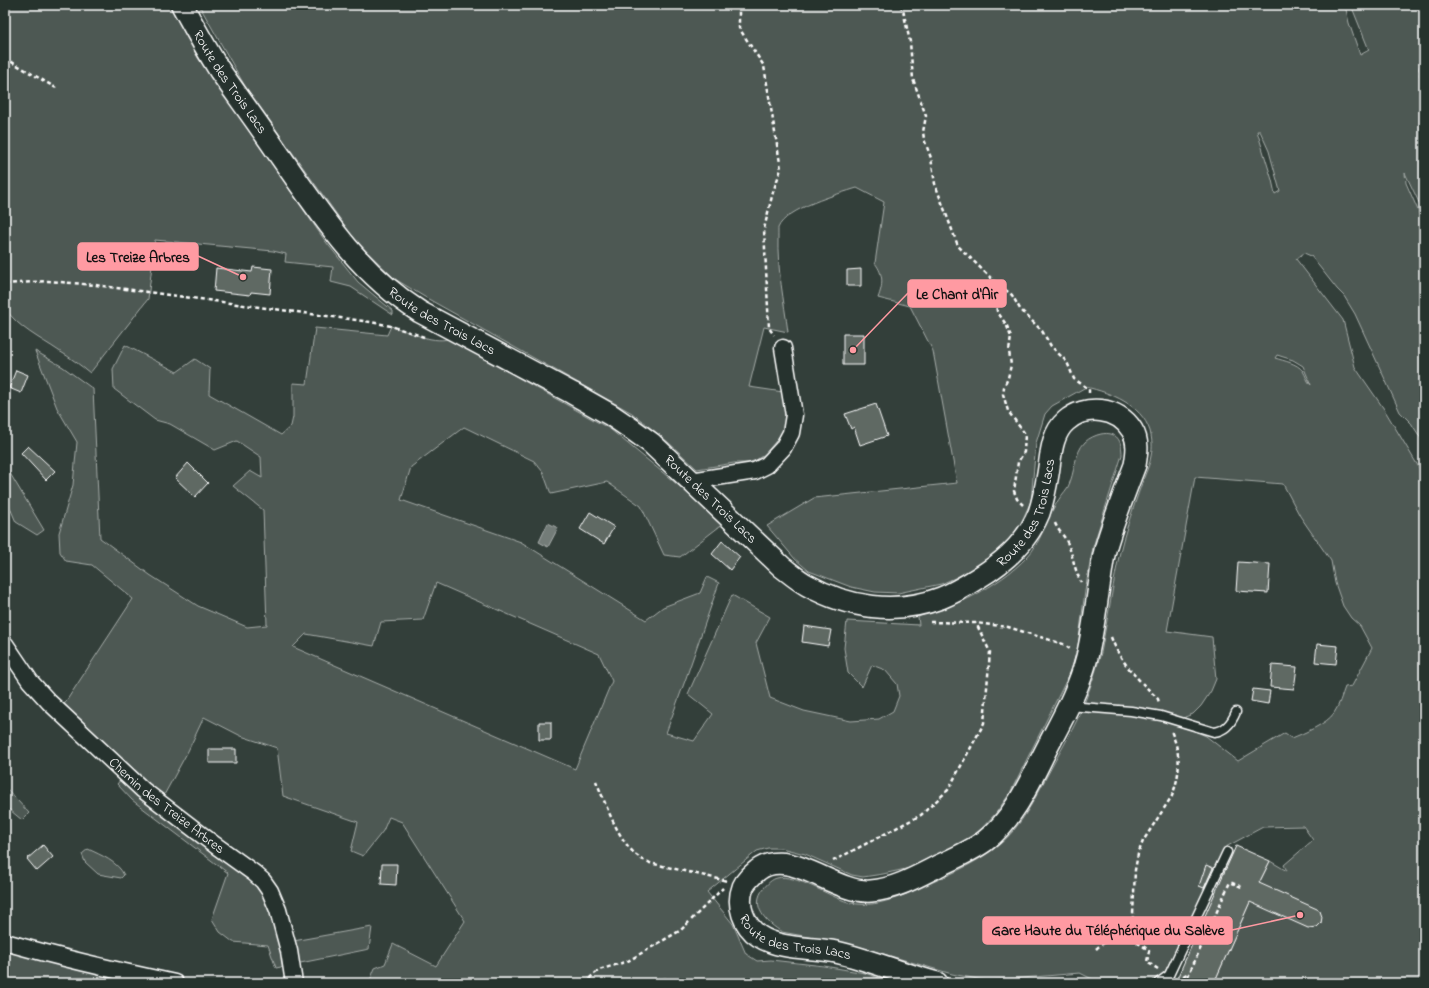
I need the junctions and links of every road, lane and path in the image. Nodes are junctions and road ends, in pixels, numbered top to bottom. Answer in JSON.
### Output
{"nodes":[{"id":1,"x":182,"y":5,"type":"edge"},
{"id":2,"x":741,"y":5,"type":"edge"},
{"id":3,"x":900,"y":5,"type":"edge"},
{"id":4,"x":1418,"y":5,"type":"edge"},
{"id":5,"x":1424,"y":18,"type":"edge"},
{"id":6,"x":1424,"y":53,"type":"edge"},
{"id":7,"x":5,"y":58,"type":"edge"},
{"id":8,"x":1424,"y":82,"type":"edge"},
{"id":9,"x":56,"y":88,"type":"dead end"},
{"id":10,"x":993,"y":280,"type":"junction"},
{"id":11,"x":5,"y":284,"type":"edge"},
{"id":12,"x":431,"y":339,"type":"dead end"},
{"id":13,"x":783,"y":348,"type":"joint"},
{"id":14,"x":1091,"y":410,"type":"junction"},
{"id":15,"x":690,"y":481,"type":"junction"},
{"id":16,"x":1039,"y":512,"type":"junction"},
{"id":17,"x":1096,"y":608,"type":"junction"},
{"id":18,"x":926,"y":622,"type":"dead end"},
{"id":19,"x":976,"y":623,"type":"junction"},
{"id":20,"x":1110,"y":636,"type":"dead end"},
{"id":21,"x":5,"y":644,"type":"edge"},
{"id":22,"x":1086,"y":660,"type":"junction"},
{"id":23,"x":1069,"y":706,"type":"junction"},
{"id":24,"x":1236,"y":712,"type":"dead end"},
{"id":25,"x":1161,"y":716,"type":"junction"},
{"id":26,"x":596,"y":781,"type":"dead end"},
{"id":27,"x":1227,"y":852,"type":"dead end"},
{"id":28,"x":811,"y":872,"type":"junction"},
{"id":29,"x":1244,"y":888,"type":"dead end"},
{"id":30,"x":1133,"y":938,"type":"junction"},
{"id":31,"x":5,"y":942,"type":"edge"},
{"id":32,"x":1096,"y":950,"type":"dead end"},
{"id":33,"x":1169,"y":975,"type":"junction"},
{"id":34,"x":175,"y":983,"type":"edge"},
{"id":35,"x":294,"y":983,"type":"edge"},
{"id":36,"x":584,"y":983,"type":"edge"},
{"id":37,"x":635,"y":983,"type":"edge"},
{"id":38,"x":701,"y":983,"type":"edge"},
{"id":39,"x":938,"y":983,"type":"edge"},
{"id":40,"x":1158,"y":983,"type":"edge"},
{"id":41,"x":1185,"y":983,"type":"edge"}],
"edges":[{"from":1,"to":15,"type":"street","name":"Route des Trois Lacs"},
{"from":2,"to":13,"type":"path"},
{"from":3,"to":10,"type":"path"},
{"from":4,"to":5,"type":"path"},
{"from":6,"to":8,"type":"path"},
{"from":7,"to":9,"type":"path"},
{"from":10,"to":14,"type":"path"},
{"from":10,"to":16,"type":"path"},
{"from":11,"to":12,"type":"path"},
{"from":13,"to":15,"type":"street"},
{"from":14,"to":16,"type":"street","name":"Route des Trois Lacs"},
{"from":14,"to":17,"type":"street","name":"Route des Trois Lacs"},
{"from":15,"to":16,"type":"street","name":"Route des Trois Lacs"},
{"from":16,"to":17,"type":"path"},
{"from":17,"to":22,"type":"street","name":"Route des Trois Lacs"},
{"from":18,"to":19,"type":"path"},
{"from":19,"to":22,"type":"path"},
{"from":19,"to":28,"type":"path"},
{"from":20,"to":25,"type":"path"},
{"from":21,"to":35,"type":"street","name":"Chemin des Treize Arbres"},
{"from":22,"to":23,"type":"street","name":"Route des Trois Lacs"},
{"from":23,"to":25,"type":"lane"},
{"from":23,"to":28,"type":"street","name":"Route des Trois Lacs"},
{"from":24,"to":25,"type":"lane"},
{"from":25,"to":30,"type":"path"},
{"from":26,"to":36,"type":"path"},
{"from":27,"to":33,"type":"lane"},
{"from":28,"to":39,"type":"street","name":"Route des Trois Lacs"},
{"from":29,"to":41,"type":"path"},
{"from":30,"to":32,"type":"path"},
{"from":30,"to":33,"type":"path"},
{"from":31,"to":34,"type":"street"},
{"from":33,"to":40,"type":"lane"},
{"from":37,"to":38,"type":"path"}]}
